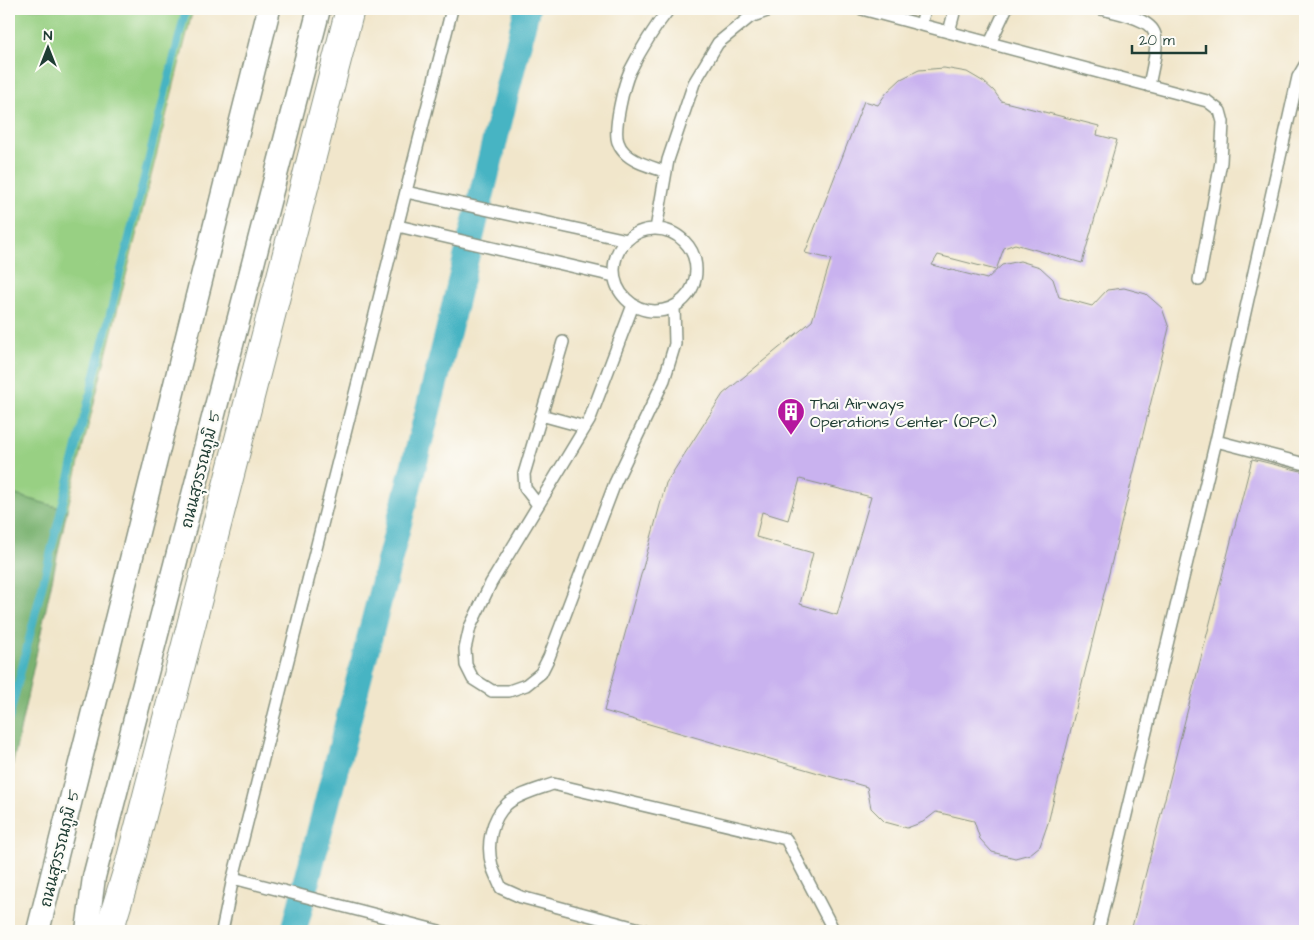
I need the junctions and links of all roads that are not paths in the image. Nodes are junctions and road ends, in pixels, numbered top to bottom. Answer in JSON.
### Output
{"nodes":[{"id":1,"x":269,"y":9,"type":"edge"},
{"id":2,"x":319,"y":9,"type":"edge"},
{"id":3,"x":350,"y":9,"type":"edge"},
{"id":4,"x":452,"y":9,"type":"edge"},
{"id":5,"x":669,"y":9,"type":"edge"},
{"id":6,"x":773,"y":9,"type":"edge"},
{"id":7,"x":862,"y":9,"type":"edge"},
{"id":8,"x":925,"y":9,"type":"edge"},
{"id":9,"x":955,"y":9,"type":"edge"},
{"id":10,"x":1006,"y":9,"type":"edge"},
{"id":11,"x":1101,"y":9,"type":"edge"},
{"id":12,"x":877,"y":11,"type":"edge"},
{"id":13,"x":921,"y":25,"type":"junction"},
{"id":14,"x":949,"y":32,"type":"junction"},
{"id":15,"x":990,"y":43,"type":"junction"},
{"id":16,"x":1305,"y":65,"type":"edge"},
{"id":17,"x":1149,"y":86,"type":"junction"},
{"id":18,"x":666,"y":172,"type":"junction"},
{"id":19,"x":406,"y":192,"type":"junction"},
{"id":20,"x":398,"y":226,"type":"junction"},
{"id":21,"x":656,"y":229,"type":"junction"},
{"id":22,"x":626,"y":240,"type":"junction"},
{"id":23,"x":614,"y":276,"type":"junction"},
{"id":24,"x":1198,"y":280,"type":"dead end"},
{"id":25,"x":632,"y":305,"type":"junction"},
{"id":26,"x":674,"y":307,"type":"junction"},
{"id":27,"x":563,"y":342,"type":"dead end"},
{"id":28,"x":541,"y":415,"type":"junction"},
{"id":29,"x":585,"y":427,"type":"junction"},
{"id":30,"x":1216,"y":441,"type":"junction"},
{"id":31,"x":1305,"y":464,"type":"edge"},
{"id":32,"x":538,"y":505,"type":"junction"},
{"id":33,"x":234,"y":878,"type":"junction"},
{"id":34,"x":422,"y":929,"type":"edge"},
{"id":35,"x":38,"y":931,"type":"edge"},
{"id":36,"x":87,"y":931,"type":"edge"},
{"id":37,"x":109,"y":931,"type":"edge"},
{"id":38,"x":222,"y":931,"type":"edge"},
{"id":39,"x":438,"y":931,"type":"edge"},
{"id":40,"x":646,"y":931,"type":"edge"},
{"id":41,"x":834,"y":931,"type":"edge"},
{"id":42,"x":1098,"y":931,"type":"edge"}],
"edges":[{"from":1,"to":35,"type":"street","name":"ถนนสุวรรณภูมิ 5"},
{"from":2,"to":36,"type":"street","name":"ถนนสุวรรณภูมิ 5"},
{"from":3,"to":37,"type":"highway"},
{"from":4,"to":19,"type":"lane"},
{"from":5,"to":18,"type":"lane"},
{"from":6,"to":18,"type":"lane"},
{"from":7,"to":12,"type":"lane"},
{"from":8,"to":13,"type":"lane"},
{"from":9,"to":14,"type":"lane"},
{"from":10,"to":15,"type":"lane"},
{"from":11,"to":17,"type":"lane"},
{"from":12,"to":13,"type":"lane"},
{"from":13,"to":14,"type":"lane"},
{"from":14,"to":15,"type":"lane"},
{"from":15,"to":17,"type":"lane"},
{"from":16,"to":30,"type":"lane"},
{"from":17,"to":24,"type":"lane"},
{"from":18,"to":21,"type":"lane"},
{"from":19,"to":20,"type":"lane"},
{"from":19,"to":22,"type":"lane"},
{"from":20,"to":23,"type":"lane"},
{"from":20,"to":33,"type":"lane"},
{"from":21,"to":22,"type":"lane"},
{"from":21,"to":26,"type":"lane"},
{"from":22,"to":23,"type":"lane"},
{"from":23,"to":25,"type":"lane"},
{"from":25,"to":26,"type":"lane"},
{"from":25,"to":29,"type":"lane"},
{"from":26,"to":32,"type":"lane"},
{"from":27,"to":28,"type":"lane"},
{"from":28,"to":29,"type":"lane"},
{"from":28,"to":32,"type":"lane"},
{"from":29,"to":32,"type":"lane"},
{"from":30,"to":31,"type":"lane"},
{"from":30,"to":42,"type":"lane"},
{"from":33,"to":34,"type":"lane"},
{"from":33,"to":38,"type":"lane"},
{"from":34,"to":39,"type":"lane"},
{"from":40,"to":41,"type":"lane"}]}
